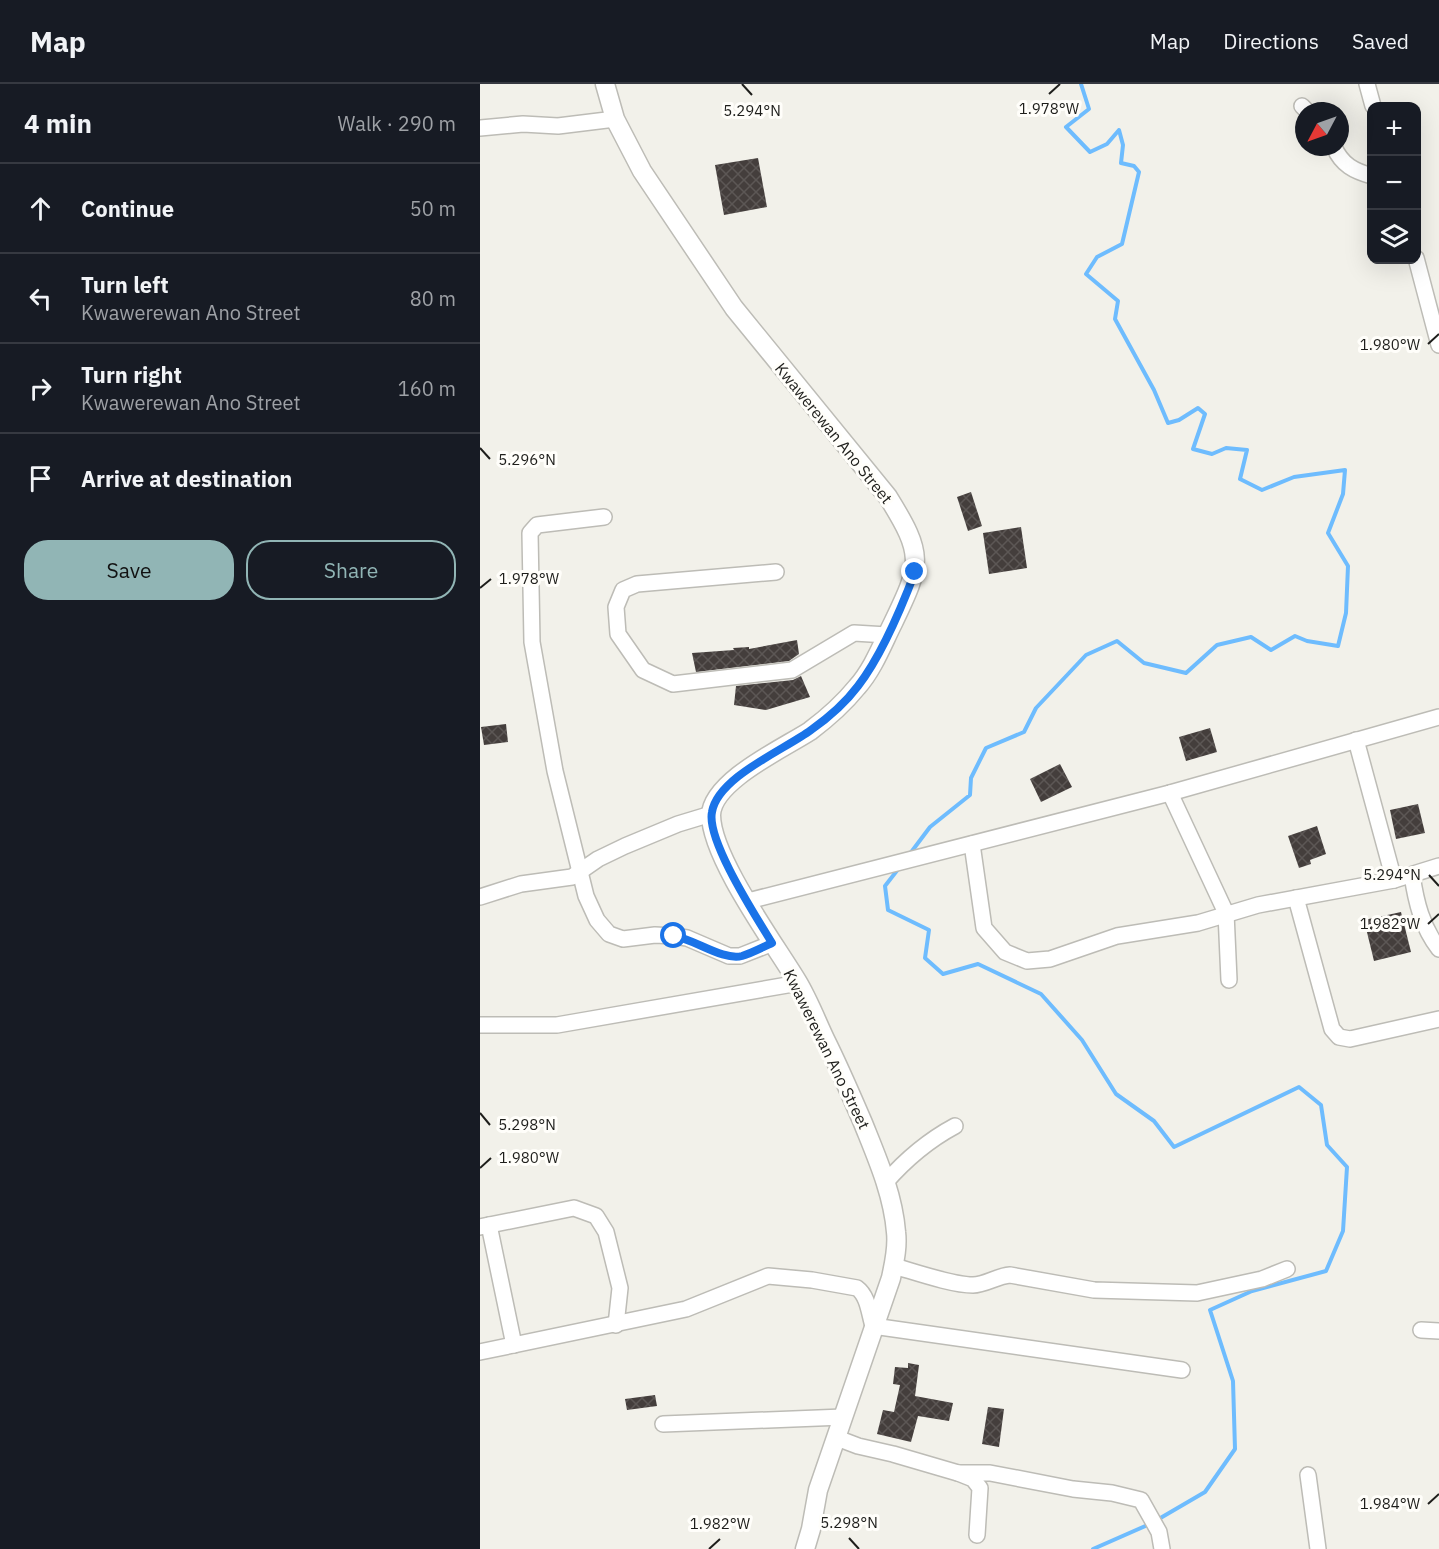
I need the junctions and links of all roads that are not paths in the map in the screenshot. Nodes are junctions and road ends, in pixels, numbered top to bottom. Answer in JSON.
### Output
{"nodes":[{"id":1,"x":604,"y":84,"type":"edge"},
{"id":2,"x":1367,"y":84,"type":"edge"},
{"id":3,"x":1372,"y":102,"type":"edge"},
{"id":4,"x":615,"y":119,"type":"junction"},
{"id":5,"x":480,"y":128,"type":"edge"},
{"id":6,"x":1340,"y":156,"type":"edge"},
{"id":7,"x":1367,"y":175,"type":"edge"},
{"id":8,"x":1419,"y":264,"type":"edge"},
{"id":9,"x":1433,"y":296,"type":"edge"},
{"id":10,"x":1439,"y":345,"type":"edge"},
{"id":11,"x":604,"y":517,"type":"dead end"},
{"id":12,"x":776,"y":572,"type":"dead end"},
{"id":13,"x":887,"y":635,"type":"junction"},
{"id":14,"x":1439,"y":717,"type":"edge"},
{"id":15,"x":1356,"y":740,"type":"junction"},
{"id":16,"x":1170,"y":794,"type":"junction"},
{"id":17,"x":711,"y":814,"type":"junction"},
{"id":18,"x":972,"y":844,"type":"junction"},
{"id":19,"x":1439,"y":866,"type":"edge"},
{"id":20,"x":580,"y":872,"type":"junction"},
{"id":21,"x":1412,"y":875,"type":"junction"},
{"id":22,"x":1394,"y":880,"type":"junction"},
{"id":23,"x":480,"y":897,"type":"edge"},
{"id":24,"x":1296,"y":898,"type":"junction"},
{"id":25,"x":748,"y":901,"type":"junction"},
{"id":26,"x":1226,"y":913,"type":"junction"},
{"id":27,"x":772,"y":943,"type":"junction"},
{"id":28,"x":1439,"y":949,"type":"edge"},
{"id":29,"x":1228,"y":980,"type":"dead end"},
{"id":30,"x":799,"y":983,"type":"junction"},
{"id":31,"x":1439,"y":1019,"type":"edge"},
{"id":32,"x":480,"y":1025,"type":"edge"},
{"id":33,"x":955,"y":1126,"type":"dead end"},
{"id":34,"x":885,"y":1183,"type":"junction"},
{"id":35,"x":484,"y":1226,"type":"edge"},
{"id":36,"x":894,"y":1266,"type":"junction"},
{"id":37,"x":1287,"y":1269,"type":"dead end"},
{"id":38,"x":616,"y":1325,"type":"junction"},
{"id":39,"x":873,"y":1326,"type":"junction"},
{"id":40,"x":1421,"y":1330,"type":"dead end"},
{"id":41,"x":1439,"y":1331,"type":"edge"},
{"id":42,"x":514,"y":1345,"type":"junction"},
{"id":43,"x":480,"y":1352,"type":"edge"},
{"id":44,"x":1182,"y":1370,"type":"dead end"},
{"id":45,"x":843,"y":1417,"type":"junction"},
{"id":46,"x":663,"y":1424,"type":"dead end"},
{"id":47,"x":837,"y":1438,"type":"junction"},
{"id":48,"x":958,"y":1473,"type":"junction"},
{"id":49,"x":1308,"y":1475,"type":"dead end"},
{"id":50,"x":977,"y":1535,"type":"dead end"},
{"id":51,"x":805,"y":1549,"type":"edge"},
{"id":52,"x":1162,"y":1549,"type":"edge"},
{"id":53,"x":1318,"y":1549,"type":"edge"}],
"edges":[{"from":1,"to":4,"type":"street","name":"Kwawerewan Ano Street"},
{"from":2,"to":3,"type":"street"},
{"from":4,"to":5,"type":"street"},
{"from":4,"to":13,"type":"street","name":"Kwawerewan Ano Street"},
{"from":6,"to":7,"type":"street"},
{"from":8,"to":9,"type":"street"},
{"from":9,"to":10,"type":"street"},
{"from":11,"to":20,"type":"street"},
{"from":12,"to":13,"type":"street"},
{"from":13,"to":17,"type":"street","name":"Kwawerewan Ano Street"},
{"from":14,"to":15,"type":"street"},
{"from":15,"to":16,"type":"street"},
{"from":15,"to":22,"type":"street"},
{"from":16,"to":18,"type":"street"},
{"from":16,"to":26,"type":"street"},
{"from":17,"to":20,"type":"street"},
{"from":17,"to":25,"type":"street","name":"Kwawerewan Ano Street"},
{"from":18,"to":25,"type":"street"},
{"from":18,"to":26,"type":"street"},
{"from":19,"to":21,"type":"street"},
{"from":20,"to":23,"type":"street"},
{"from":20,"to":27,"type":"street"},
{"from":21,"to":22,"type":"street"},
{"from":21,"to":28,"type":"street"},
{"from":22,"to":24,"type":"street"},
{"from":24,"to":26,"type":"street"},
{"from":24,"to":31,"type":"street"},
{"from":25,"to":27,"type":"street","name":"Kwawerewan Ano Street"},
{"from":26,"to":29,"type":"street"},
{"from":27,"to":30,"type":"street","name":"Kwawerewan Ano Street"},
{"from":30,"to":32,"type":"street"},
{"from":30,"to":34,"type":"street","name":"Kwawerewan Ano Street"},
{"from":33,"to":34,"type":"street"},
{"from":34,"to":36,"type":"street","name":"Kwawerewan Ano Street"},
{"from":35,"to":38,"type":"street"},
{"from":35,"to":42,"type":"street"},
{"from":36,"to":37,"type":"street"},
{"from":36,"to":39,"type":"street","name":"Kwawerewan Ano Street"},
{"from":38,"to":39,"type":"street"},
{"from":38,"to":42,"type":"street"},
{"from":39,"to":44,"type":"street"},
{"from":39,"to":45,"type":"street","name":"Kwawerewan Ano Street"},
{"from":40,"to":41,"type":"street"},
{"from":42,"to":43,"type":"street"},
{"from":45,"to":46,"type":"street"},
{"from":45,"to":47,"type":"street","name":"Kwawerewan Ano Street"},
{"from":47,"to":48,"type":"street"},
{"from":47,"to":51,"type":"street","name":"Kwawerewan Ano Street"},
{"from":48,"to":50,"type":"street"},
{"from":48,"to":52,"type":"street"},
{"from":49,"to":53,"type":"street"}]}
